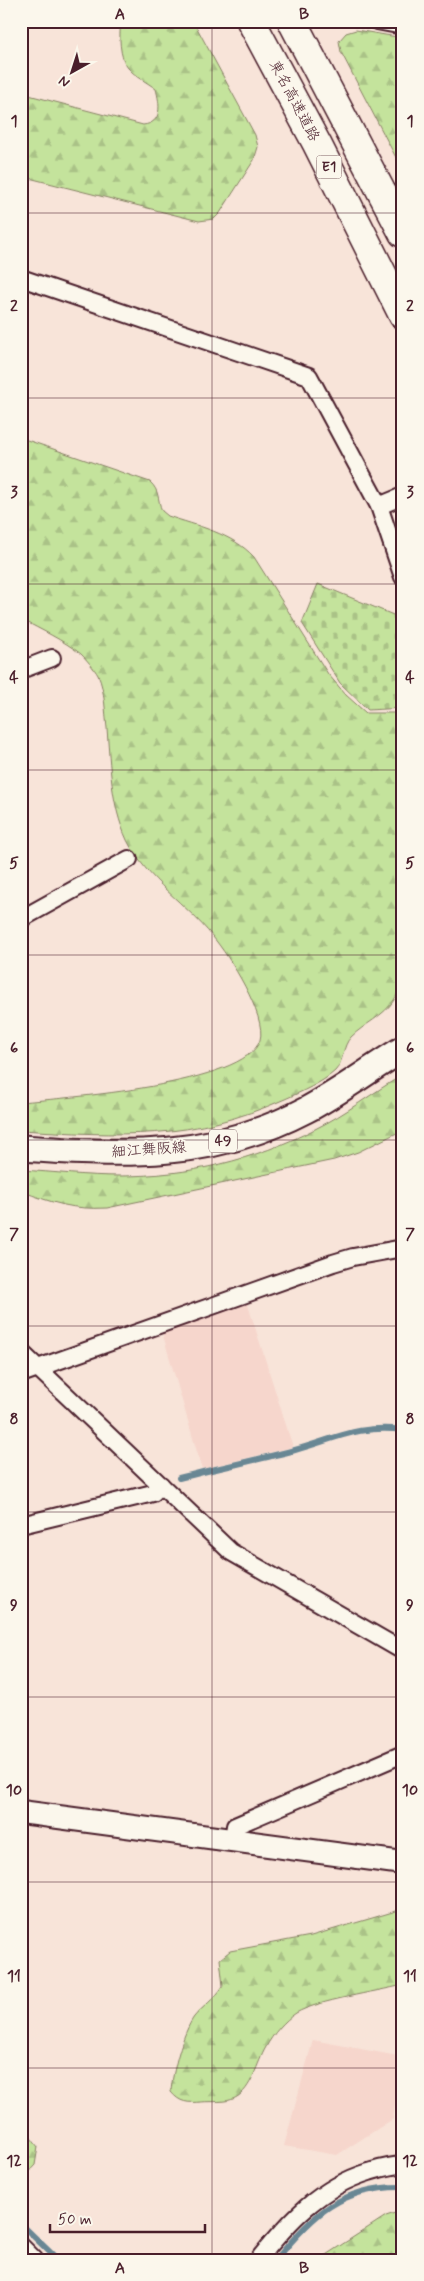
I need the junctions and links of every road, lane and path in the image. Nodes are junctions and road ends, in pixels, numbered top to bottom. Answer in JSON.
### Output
{"nodes":[{"id":1,"x":251,"y":21,"type":"edge"},
{"id":2,"x":292,"y":21,"type":"edge"},
{"id":3,"x":377,"y":21,"type":"edge"},
{"id":4,"x":403,"y":26,"type":"edge"},
{"id":5,"x":403,"y":233,"type":"edge"},
{"id":6,"x":21,"y":278,"type":"edge"},
{"id":7,"x":403,"y":315,"type":"edge"},
{"id":8,"x":392,"y":501,"type":"edge"},
{"id":9,"x":403,"y":577,"type":"edge"},
{"id":10,"x":52,"y":658,"type":"dead end"},
{"id":11,"x":21,"y":670,"type":"edge"},
{"id":12,"x":129,"y":859,"type":"dead end"},
{"id":13,"x":21,"y":918,"type":"edge"},
{"id":14,"x":403,"y":1049,"type":"edge"},
{"id":15,"x":21,"y":1148,"type":"edge"},
{"id":16,"x":403,"y":1248,"type":"edge"},
{"id":17,"x":21,"y":1352,"type":"edge"},
{"id":18,"x":38,"y":1368,"type":"junction"},
{"id":19,"x":21,"y":1374,"type":"edge"},
{"id":20,"x":161,"y":1485,"type":"junction"},
{"id":21,"x":21,"y":1525,"type":"edge"},
{"id":22,"x":403,"y":1651,"type":"edge"},
{"id":23,"x":403,"y":1754,"type":"edge"},
{"id":24,"x":21,"y":1812,"type":"edge"},
{"id":25,"x":233,"y":1840,"type":"junction"},
{"id":26,"x":403,"y":1863,"type":"edge"},
{"id":27,"x":403,"y":2165,"type":"edge"},
{"id":28,"x":21,"y":2246,"type":"edge"},
{"id":29,"x":35,"y":2260,"type":"edge"},
{"id":30,"x":258,"y":2260,"type":"edge"}],
"edges":[{"from":1,"to":7,"type":"highway","name":"東名高速道路","number":"E1"},
{"from":2,"to":5,"type":"highway","number":"E1"},
{"from":3,"to":4,"type":"street"},
{"from":6,"to":8,"type":"street"},
{"from":8,"to":9,"type":"street"},
{"from":10,"to":11,"type":"street"},
{"from":12,"to":13,"type":"street"},
{"from":14,"to":15,"type":"main road","name":"細江舞阪線","number":"49"},
{"from":16,"to":18,"type":"street"},
{"from":17,"to":18,"type":"street"},
{"from":18,"to":19,"type":"street"},
{"from":18,"to":20,"type":"street"},
{"from":20,"to":21,"type":"street"},
{"from":20,"to":22,"type":"street"},
{"from":23,"to":25,"type":"street"},
{"from":24,"to":25,"type":"street"},
{"from":25,"to":26,"type":"street"},
{"from":27,"to":30,"type":"street"},
{"from":28,"to":29,"type":"street"}]}
